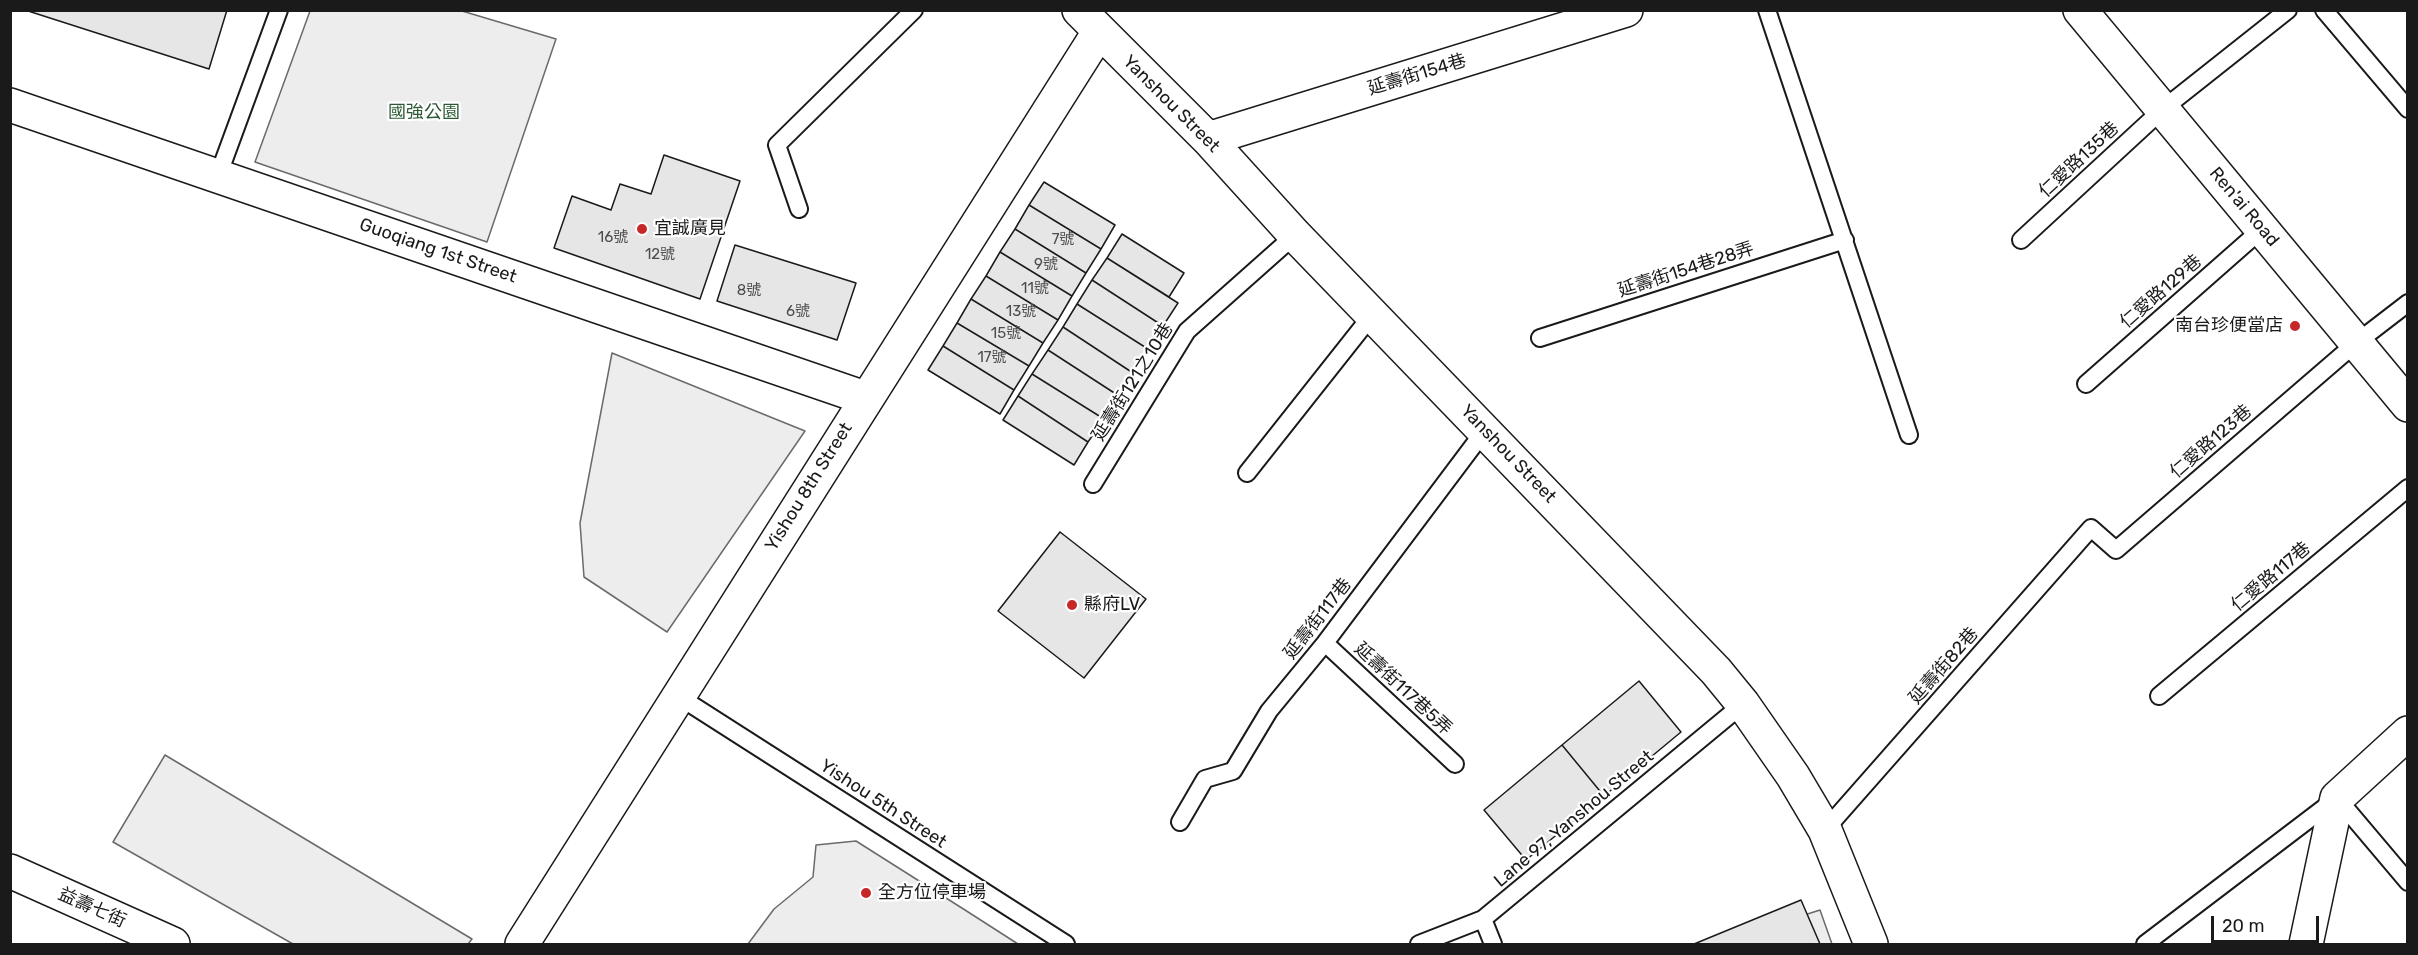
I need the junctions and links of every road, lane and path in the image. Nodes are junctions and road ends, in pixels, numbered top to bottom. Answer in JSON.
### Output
{"nodes":[{"id":1,"x":279,"y":10,"type":"edge"},
{"id":2,"x":914,"y":10,"type":"edge"},
{"id":3,"x":1626,"y":10,"type":"edge"},
{"id":4,"x":1767,"y":10,"type":"edge"},
{"id":5,"x":2080,"y":10,"type":"edge"},
{"id":6,"x":2288,"y":10,"type":"edge"},
{"id":7,"x":2324,"y":10,"type":"edge"},
{"id":8,"x":1089,"y":21,"type":"edge"},
{"id":9,"x":10,"y":105,"type":"edge"},
{"id":10,"x":2163,"y":109,"type":"junction"},
{"id":11,"x":2408,"y":109,"type":"edge"},
{"id":12,"x":1208,"y":139,"type":"junction"},
{"id":13,"x":218,"y":176,"type":"junction"},
{"id":14,"x":798,"y":209,"type":"dead end"},
{"id":15,"x":2262,"y":228,"type":"junction"},
{"id":16,"x":1294,"y":235,"type":"junction"},
{"id":17,"x":1845,"y":240,"type":"junction"},
{"id":18,"x":2021,"y":240,"type":"dead end"},
{"id":19,"x":2408,"y":303,"type":"edge"},
{"id":20,"x":1372,"y":315,"type":"junction"},
{"id":21,"x":1540,"y":338,"type":"dead end"},
{"id":22,"x":2356,"y":344,"type":"junction"},
{"id":23,"x":2086,"y":384,"type":"dead end"},
{"id":24,"x":865,"y":398,"type":"junction"},
{"id":25,"x":2408,"y":405,"type":"edge"},
{"id":26,"x":1485,"y":430,"type":"junction"},
{"id":27,"x":1909,"y":435,"type":"dead end"},
{"id":28,"x":1247,"y":473,"type":"dead end"},
{"id":29,"x":1093,"y":484,"type":"dead end"},
{"id":30,"x":2408,"y":488,"type":"edge"},
{"id":31,"x":2091,"y":528,"type":"joint"},
{"id":32,"x":1325,"y":643,"type":"junction"},
{"id":33,"x":678,"y":696,"type":"junction"},
{"id":34,"x":2159,"y":696,"type":"dead end"},
{"id":35,"x":1743,"y":704,"type":"junction"},
{"id":36,"x":2408,"y":733,"type":"edge"},
{"id":37,"x":1455,"y":764,"type":"dead end"},
{"id":38,"x":2337,"y":798,"type":"junction"},
{"id":39,"x":1180,"y":822,"type":"dead end"},
{"id":40,"x":1826,"y":830,"type":"junction"},
{"id":41,"x":10,"y":871,"type":"edge"},
{"id":42,"x":2408,"y":882,"type":"edge"},
{"id":43,"x":1484,"y":919,"type":"junction"},
{"id":44,"x":173,"y":945,"type":"edge"},
{"id":45,"x":522,"y":945,"type":"edge"},
{"id":46,"x":1066,"y":945,"type":"edge"},
{"id":47,"x":1419,"y":945,"type":"edge"},
{"id":48,"x":1493,"y":945,"type":"edge"},
{"id":49,"x":1871,"y":945,"type":"edge"},
{"id":50,"x":2145,"y":945,"type":"edge"},
{"id":51,"x":2306,"y":945,"type":"edge"}],
"edges":[{"from":1,"to":13,"type":"lane"},
{"from":2,"to":14,"type":"lane"},
{"from":3,"to":12,"type":"street","name":"延壽街154巷"},
{"from":4,"to":17,"type":"lane"},
{"from":5,"to":10,"type":"street","name":"Ren'ai Road"},
{"from":6,"to":10,"type":"lane","name":"仁愛路135巷"},
{"from":7,"to":11,"type":"lane"},
{"from":8,"to":12,"type":"street","name":"Yanshou Street"},
{"from":8,"to":24,"type":"street","name":"Yishou 8th Street"},
{"from":9,"to":13,"type":"street","name":"Guoqiang 1st Street"},
{"from":10,"to":15,"type":"street","name":"Ren'ai Road"},
{"from":10,"to":18,"type":"lane","name":"仁愛路135巷"},
{"from":12,"to":16,"type":"street","name":"Yanshou Street"},
{"from":13,"to":24,"type":"street","name":"Guoqiang 1st Street"},
{"from":15,"to":22,"type":"street","name":"Ren'ai Road"},
{"from":15,"to":23,"type":"lane","name":"仁愛路129巷"},
{"from":16,"to":20,"type":"street","name":"Yanshou Street"},
{"from":16,"to":29,"type":"lane","name":"延壽街121之10巷"},
{"from":17,"to":21,"type":"lane","name":"延壽街154巷28弄"},
{"from":17,"to":27,"type":"lane"},
{"from":19,"to":22,"type":"lane"},
{"from":20,"to":26,"type":"street","name":"Yanshou Street"},
{"from":20,"to":28,"type":"lane"},
{"from":22,"to":25,"type":"street","name":"Ren'ai Road"},
{"from":22,"to":31,"type":"lane","name":"仁愛路123巷"},
{"from":24,"to":33,"type":"street","name":"Yishou 8th Street"},
{"from":26,"to":32,"type":"lane","name":"延壽街117巷"},
{"from":26,"to":35,"type":"street","name":"Yanshou Street"},
{"from":30,"to":34,"type":"lane","name":"仁愛路117巷"},
{"from":31,"to":40,"type":"lane","name":"延壽街82巷"},
{"from":32,"to":37,"type":"lane","name":"延壽街117巷5弄"},
{"from":32,"to":39,"type":"lane","name":"延壽街117巷"},
{"from":33,"to":45,"type":"street","name":"Yishou 8th Street"},
{"from":33,"to":46,"type":"lane","name":"Yishou 5th Street"},
{"from":35,"to":40,"type":"street","name":"Yanshou Street"},
{"from":35,"to":43,"type":"lane","name":"Lane 97, Yanshou Street"},
{"from":36,"to":38,"type":"street"},
{"from":38,"to":42,"type":"lane"},
{"from":38,"to":50,"type":"lane"},
{"from":38,"to":51,"type":"street"},
{"from":40,"to":49,"type":"street","name":"Yanshou Street"},
{"from":41,"to":44,"type":"street","name":"益壽七街"},
{"from":43,"to":47,"type":"lane","name":"Lane 97, Yanshou Street"},
{"from":43,"to":48,"type":"lane"}]}
